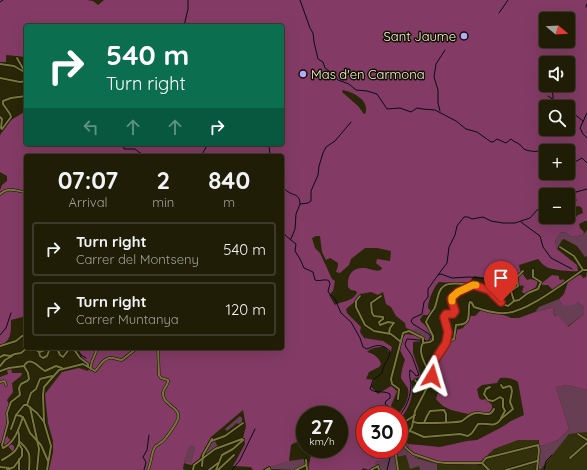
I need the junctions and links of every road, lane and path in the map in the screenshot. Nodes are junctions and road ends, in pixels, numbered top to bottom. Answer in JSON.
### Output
{"nodes":[{"id":1,"x":17,"y":58,"type":"dead end"},
{"id":2,"x":0,"y":64,"type":"edge"},
{"id":3,"x":24,"y":70,"type":"edge"},
{"id":4,"x":24,"y":72,"type":"edge"},
{"id":5,"x":0,"y":78,"type":"edge"},
{"id":6,"x":24,"y":81,"type":"edge"},
{"id":7,"x":24,"y":96,"type":"edge"},
{"id":8,"x":0,"y":117,"type":"edge"},
{"id":9,"x":24,"y":192,"type":"edge"},
{"id":10,"x":0,"y":194,"type":"edge"},
{"id":11,"x":560,"y":247,"type":"dead end"},
{"id":12,"x":533,"y":270,"type":"dead end"},
{"id":13,"x":583,"y":270,"type":"junction"},
{"id":14,"x":587,"y":270,"type":"edge"},
{"id":15,"x":524,"y":271,"type":"dead end"},
{"id":16,"x":473,"y":285,"type":"junction"},
{"id":17,"x":360,"y":296,"type":"dead end"},
{"id":18,"x":380,"y":296,"type":"dead end"},
{"id":19,"x":514,"y":301,"type":"junction"},
{"id":20,"x":389,"y":333,"type":"junction"},
{"id":21,"x":24,"y":336,"type":"edge"},
{"id":22,"x":401,"y":342,"type":"junction"},
{"id":23,"x":423,"y":343,"type":"junction"},
{"id":24,"x":446,"y":343,"type":"junction"},
{"id":25,"x":0,"y":346,"type":"edge"},
{"id":26,"x":25,"y":350,"type":"edge"},
{"id":27,"x":36,"y":350,"type":"edge"},
{"id":28,"x":44,"y":350,"type":"edge"},
{"id":29,"x":49,"y":350,"type":"edge"},
{"id":30,"x":58,"y":350,"type":"edge"},
{"id":31,"x":68,"y":350,"type":"edge"},
{"id":32,"x":74,"y":350,"type":"edge"},
{"id":33,"x":96,"y":350,"type":"edge"},
{"id":34,"x":134,"y":350,"type":"edge"},
{"id":35,"x":158,"y":350,"type":"edge"},
{"id":36,"x":40,"y":352,"type":"junction"},
{"id":37,"x":13,"y":355,"type":"junction"},
{"id":38,"x":0,"y":357,"type":"edge"},
{"id":39,"x":88,"y":365,"type":"junction"},
{"id":40,"x":0,"y":366,"type":"edge"},
{"id":41,"x":24,"y":366,"type":"junction"},
{"id":42,"x":62,"y":368,"type":"junction"},
{"id":43,"x":0,"y":372,"type":"edge"},
{"id":44,"x":54,"y":376,"type":"junction"},
{"id":45,"x":431,"y":376,"type":"junction"},
{"id":46,"x":415,"y":380,"type":"dead end"},
{"id":47,"x":0,"y":382,"type":"edge"},
{"id":48,"x":6,"y":385,"type":"dead end"},
{"id":49,"x":501,"y":385,"type":"dead end"},
{"id":50,"x":490,"y":387,"type":"dead end"},
{"id":51,"x":427,"y":388,"type":"junction"},
{"id":52,"x":398,"y":399,"type":"dead end"},
{"id":53,"x":27,"y":405,"type":"junction"},
{"id":54,"x":30,"y":407,"type":"junction"},
{"id":55,"x":494,"y":410,"type":"dead end"},
{"id":56,"x":16,"y":415,"type":"junction"},
{"id":57,"x":414,"y":415,"type":"junction"},
{"id":58,"x":23,"y":417,"type":"junction"},
{"id":59,"x":501,"y":418,"type":"junction"},
{"id":60,"x":408,"y":419,"type":"edge"},
{"id":61,"x":44,"y":422,"type":"junction"},
{"id":62,"x":414,"y":422,"type":"junction"},
{"id":63,"x":446,"y":422,"type":"junction"},
{"id":64,"x":243,"y":423,"type":"dead end"},
{"id":65,"x":424,"y":423,"type":"junction"},
{"id":66,"x":11,"y":429,"type":"dead end"},
{"id":67,"x":18,"y":430,"type":"junction"},
{"id":68,"x":410,"y":431,"type":"junction"},
{"id":69,"x":578,"y":434,"type":"dead end"},
{"id":70,"x":36,"y":440,"type":"junction"},
{"id":71,"x":587,"y":440,"type":"edge"},
{"id":72,"x":20,"y":443,"type":"junction"},
{"id":73,"x":587,"y":443,"type":"edge"},
{"id":74,"x":234,"y":455,"type":"dead end"},
{"id":75,"x":203,"y":458,"type":"junction"},
{"id":76,"x":396,"y":458,"type":"edge"},
{"id":77,"x":570,"y":458,"type":"dead end"},
{"id":78,"x":19,"y":459,"type":"junction"},
{"id":79,"x":2,"y":460,"type":"dead end"},
{"id":80,"x":306,"y":460,"type":"dead end"},
{"id":81,"x":538,"y":461,"type":"junction"},
{"id":82,"x":48,"y":462,"type":"junction"},
{"id":83,"x":219,"y":462,"type":"junction"},
{"id":84,"x":482,"y":463,"type":"junction"},
{"id":85,"x":306,"y":465,"type":"junction"},
{"id":86,"x":202,"y":466,"type":"dead end"},
{"id":87,"x":0,"y":467,"type":"edge"},
{"id":88,"x":8,"y":469,"type":"edge"},
{"id":89,"x":270,"y":469,"type":"edge"},
{"id":90,"x":19,"y":470,"type":"edge"},
{"id":91,"x":29,"y":470,"type":"edge"},
{"id":92,"x":37,"y":470,"type":"edge"},
{"id":93,"x":46,"y":470,"type":"edge"},
{"id":94,"x":148,"y":470,"type":"edge"},
{"id":95,"x":193,"y":470,"type":"edge"},
{"id":96,"x":209,"y":470,"type":"edge"},
{"id":97,"x":217,"y":470,"type":"edge"},
{"id":98,"x":266,"y":470,"type":"edge"},
{"id":99,"x":296,"y":470,"type":"edge"},
{"id":100,"x":307,"y":470,"type":"edge"},
{"id":101,"x":371,"y":470,"type":"edge"},
{"id":102,"x":379,"y":470,"type":"edge"},
{"id":103,"x":398,"y":470,"type":"edge"},
{"id":104,"x":489,"y":470,"type":"edge"},
{"id":105,"x":506,"y":470,"type":"edge"},
{"id":106,"x":537,"y":470,"type":"edge"}],
"edges":[{"from":1,"to":3,"type":"street"},
{"from":2,"to":4,"type":"street"},
{"from":5,"to":6,"type":"street"},
{"from":7,"to":8,"type":"street"},
{"from":9,"to":10,"type":"street"},
{"from":11,"to":13,"type":"street"},
{"from":12,"to":19,"type":"street"},
{"from":13,"to":14,"type":"street"},
{"from":13,"to":24,"type":"street"},
{"from":15,"to":19,"type":"street"},
{"from":16,"to":19,"type":"street"},
{"from":16,"to":23,"type":"street"},
{"from":16,"to":24,"type":"street"},
{"from":17,"to":20,"type":"street"},
{"from":18,"to":20,"type":"street"},
{"from":20,"to":22,"type":"street"},
{"from":21,"to":25,"type":"street"},
{"from":22,"to":23,"type":"street"},
{"from":22,"to":52,"type":"street"},
{"from":23,"to":45,"type":"street"},
{"from":24,"to":45,"type":"street"},
{"from":26,"to":37,"type":"street"},
{"from":27,"to":36,"type":"street"},
{"from":28,"to":36,"type":"street"},
{"from":29,"to":36,"type":"street"},
{"from":30,"to":31,"type":"street"},
{"from":32,"to":39,"type":"street"},
{"from":33,"to":39,"type":"street"},
{"from":34,"to":39,"type":"street"},
{"from":35,"to":94,"type":"street"},
{"from":37,"to":38,"type":"street"},
{"from":37,"to":40,"type":"street"},
{"from":39,"to":42,"type":"street"},
{"from":41,"to":42,"type":"street"},
{"from":41,"to":43,"type":"street"},
{"from":41,"to":67,"type":"street"},
{"from":42,"to":44,"type":"street"},
{"from":44,"to":53,"type":"street"},
{"from":44,"to":61,"type":"street"},
{"from":45,"to":51,"type":"street"},
{"from":46,"to":51,"type":"street"},
{"from":47,"to":48,"type":"street"},
{"from":49,"to":59,"type":"street"},
{"from":50,"to":59,"type":"street"},
{"from":51,"to":57,"type":"street"},
{"from":53,"to":54,"type":"street"},
{"from":53,"to":56,"type":"street"},
{"from":54,"to":61,"type":"street"},
{"from":54,"to":70,"type":"street"},
{"from":55,"to":63,"type":"street"},
{"from":56,"to":58,"type":"street"},
{"from":56,"to":66,"type":"street"},
{"from":57,"to":60,"type":"street"},
{"from":57,"to":62,"type":"street"},
{"from":58,"to":67,"type":"street"},
{"from":58,"to":70,"type":"street"},
{"from":59,"to":68,"type":"street"},
{"from":61,"to":82,"type":"street"},
{"from":62,"to":65,"type":"street"},
{"from":62,"to":68,"type":"street"},
{"from":63,"to":65,"type":"street"},
{"from":63,"to":65,"type":"street"},
{"from":64,"to":75,"type":"street"},
{"from":67,"to":72,"type":"street"},
{"from":68,"to":84,"type":"street"},
{"from":69,"to":71,"type":"street"},
{"from":70,"to":82,"type":"street"},
{"from":70,"to":92,"type":"street"},
{"from":72,"to":78,"type":"street"},
{"from":72,"to":79,"type":"street"},
{"from":72,"to":91,"type":"street"},
{"from":73,"to":77,"type":"street"},
{"from":74,"to":97,"type":"street"},
{"from":75,"to":83,"type":"street"},
{"from":75,"to":86,"type":"street"},
{"from":75,"to":95,"type":"street"},
{"from":76,"to":103,"type":"street"},
{"from":78,"to":88,"type":"street"},
{"from":78,"to":90,"type":"street"},
{"from":80,"to":85,"type":"street"},
{"from":81,"to":84,"type":"street"},
{"from":81,"to":105,"type":"street"},
{"from":81,"to":106,"type":"street"},
{"from":82,"to":93,"type":"street"},
{"from":83,"to":96,"type":"street"},
{"from":83,"to":97,"type":"street"},
{"from":84,"to":104,"type":"street"},
{"from":85,"to":99,"type":"street"},
{"from":85,"to":100,"type":"street"},
{"from":87,"to":88,"type":"street"},
{"from":89,"to":98,"type":"street"},
{"from":101,"to":102,"type":"street"}]}
